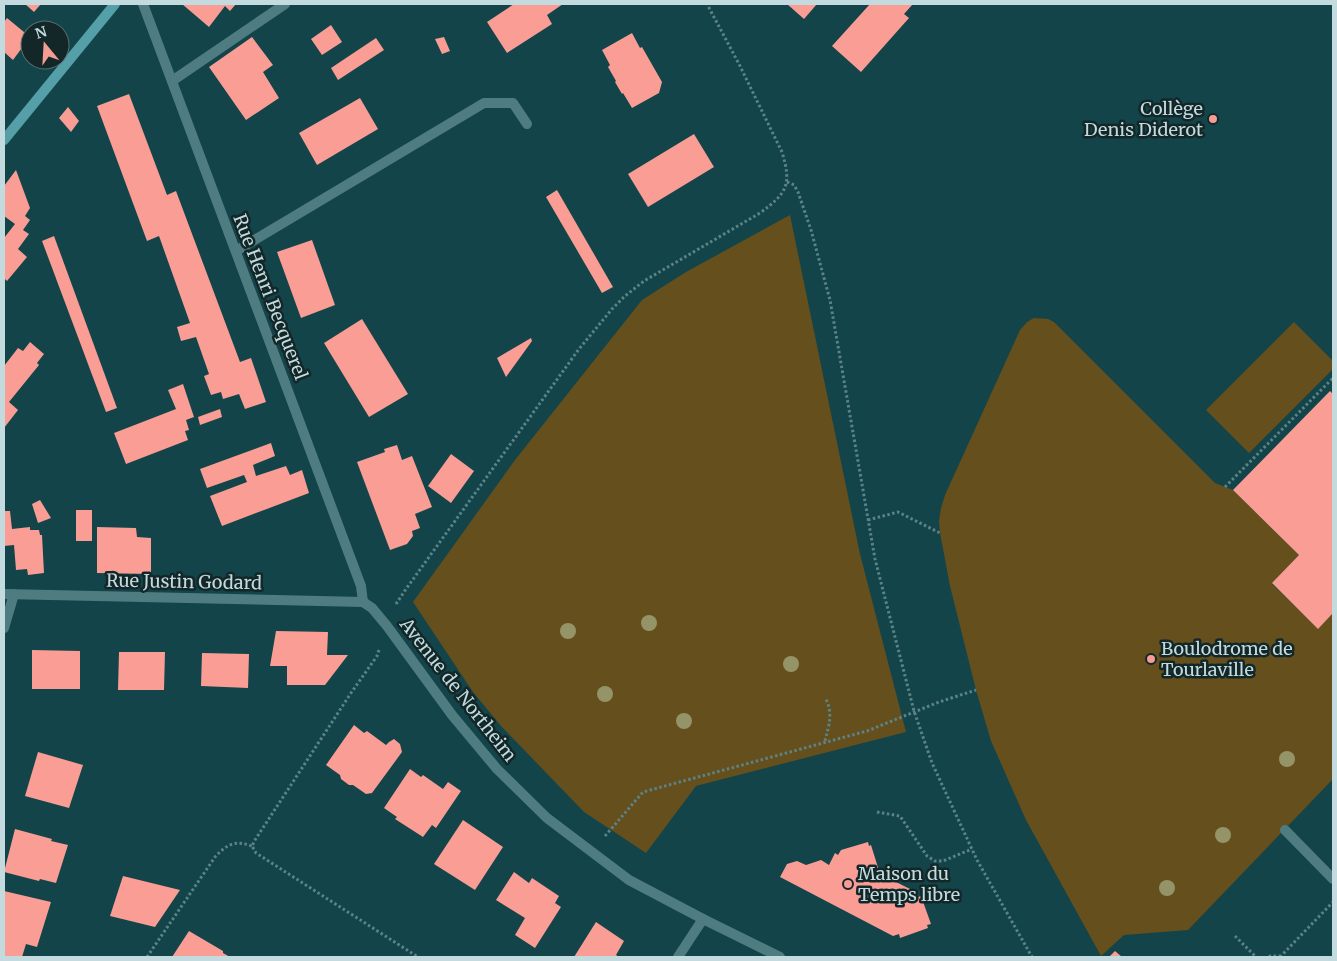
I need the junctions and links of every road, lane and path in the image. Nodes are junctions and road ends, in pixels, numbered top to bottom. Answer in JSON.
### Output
{"nodes":[{"id":1,"x":115,"y":4,"type":"edge"},
{"id":2,"x":143,"y":4,"type":"edge"},
{"id":3,"x":286,"y":4,"type":"edge"},
{"id":4,"x":706,"y":4,"type":"edge"},
{"id":5,"x":172,"y":81,"type":"junction"},
{"id":6,"x":527,"y":124,"type":"dead end"},
{"id":7,"x":4,"y":140,"type":"edge"},
{"id":8,"x":787,"y":182,"type":"junction"},
{"id":9,"x":236,"y":251,"type":"junction"},
{"id":10,"x":1333,"y":380,"type":"edge"},
{"id":11,"x":1225,"y":487,"type":"dead end"},
{"id":12,"x":868,"y":520,"type":"junction"},
{"id":13,"x":940,"y":533,"type":"dead end"},
{"id":14,"x":9,"y":594,"type":"edge"},
{"id":15,"x":363,"y":602,"type":"junction"},
{"id":16,"x":392,"y":610,"type":"dead end"},
{"id":17,"x":4,"y":628,"type":"edge"},
{"id":18,"x":379,"y":649,"type":"dead end"},
{"id":19,"x":976,"y":690,"type":"dead end"},
{"id":20,"x":826,"y":699,"type":"dead end"},
{"id":21,"x":914,"y":712,"type":"junction"},
{"id":22,"x":824,"y":742,"type":"junction"},
{"id":23,"x":877,"y":812,"type":"dead end"},
{"id":24,"x":1285,"y":830,"type":"dead end"},
{"id":25,"x":252,"y":846,"type":"junction"},
{"id":26,"x":972,"y":849,"type":"junction"},
{"id":27,"x":591,"y":852,"type":"junction"},
{"id":28,"x":1333,"y":879,"type":"edge"},
{"id":29,"x":1333,"y":902,"type":"edge"},
{"id":30,"x":703,"y":919,"type":"junction"},
{"id":31,"x":1235,"y":936,"type":"dead end"},
{"id":32,"x":1280,"y":956,"type":"edge"},
{"id":33,"x":147,"y":957,"type":"edge"},
{"id":34,"x":418,"y":957,"type":"edge"},
{"id":35,"x":678,"y":957,"type":"edge"},
{"id":36,"x":780,"y":957,"type":"edge"},
{"id":37,"x":1032,"y":957,"type":"edge"},
{"id":38,"x":1256,"y":957,"type":"edge"},
{"id":39,"x":1269,"y":957,"type":"edge"}],
"edges":[{"from":1,"to":7,"type":"main road"},
{"from":2,"to":5,"type":"street","name":"Rue Henri Becquerel"},
{"from":3,"to":5,"type":"street"},
{"from":4,"to":8,"type":"path"},
{"from":5,"to":9,"type":"street","name":"Rue Henri Becquerel"},
{"from":6,"to":9,"type":"street"},
{"from":8,"to":12,"type":"path"},
{"from":8,"to":16,"type":"path"},
{"from":9,"to":15,"type":"street","name":"Rue Henri Becquerel"},
{"from":10,"to":11,"type":"path"},
{"from":12,"to":13,"type":"path"},
{"from":12,"to":21,"type":"path"},
{"from":14,"to":15,"type":"street","name":"Rue Justin Godard"},
{"from":14,"to":17,"type":"street"},
{"from":15,"to":27,"type":"street","name":"Avenue de Northeim"},
{"from":18,"to":25,"type":"path"},
{"from":19,"to":21,"type":"path"},
{"from":20,"to":22,"type":"path"},
{"from":21,"to":22,"type":"path"},
{"from":21,"to":26,"type":"path"},
{"from":22,"to":27,"type":"path"},
{"from":23,"to":26,"type":"path"},
{"from":24,"to":28,"type":"street"},
{"from":25,"to":33,"type":"path"},
{"from":25,"to":34,"type":"path"},
{"from":26,"to":37,"type":"path"},
{"from":27,"to":30,"type":"street","name":"Avenue de Northeim"},
{"from":29,"to":32,"type":"path"},
{"from":30,"to":35,"type":"street"},
{"from":30,"to":36,"type":"street","name":"Avenue de Northeim"},
{"from":31,"to":38,"type":"path"},
{"from":32,"to":39,"type":"path"}]}
